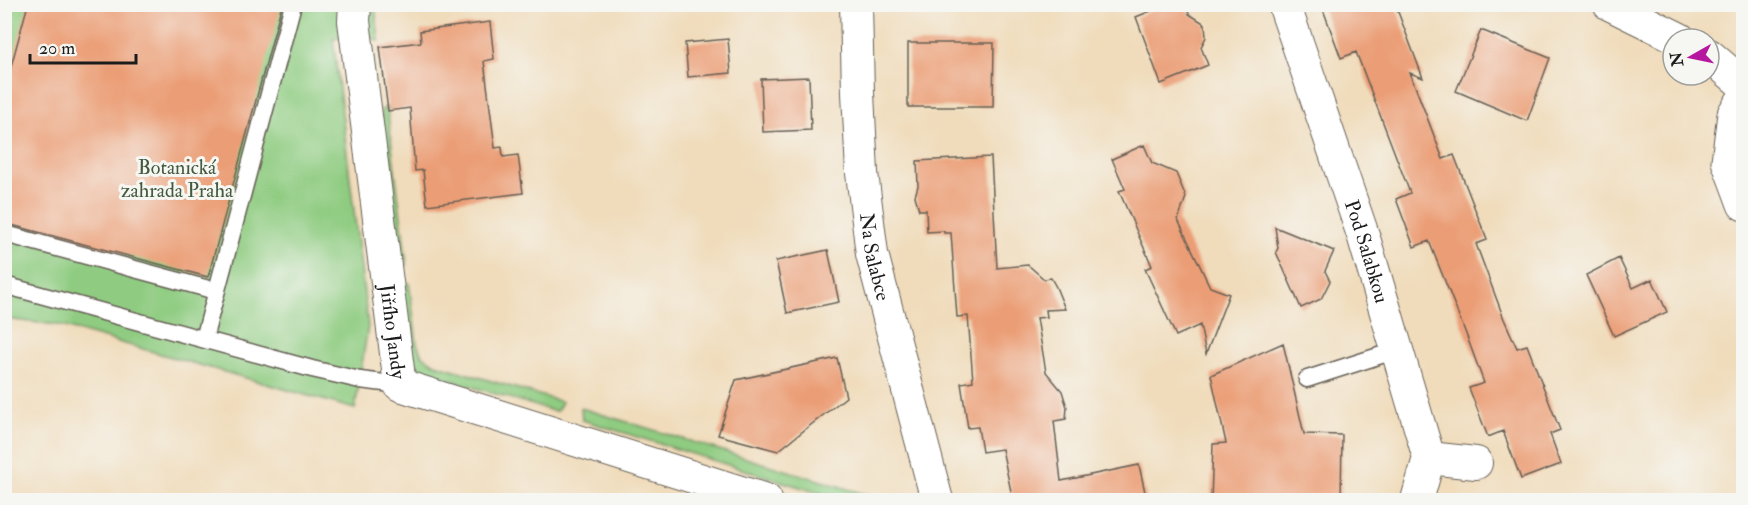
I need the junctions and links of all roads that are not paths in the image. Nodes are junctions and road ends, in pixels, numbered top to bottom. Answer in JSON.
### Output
{"nodes":[{"id":1,"x":294,"y":4,"type":"edge"},
{"id":2,"x":355,"y":4,"type":"edge"},
{"id":3,"x":856,"y":4,"type":"edge"},
{"id":4,"x":1284,"y":4,"type":"edge"},
{"id":5,"x":1610,"y":4,"type":"edge"},
{"id":6,"x":1661,"y":30,"type":"edge"},
{"id":7,"x":1721,"y":66,"type":"edge"},
{"id":8,"x":1743,"y":85,"type":"edge"},
{"id":9,"x":1743,"y":99,"type":"edge"},
{"id":10,"x":1743,"y":204,"type":"edge"},
{"id":11,"x":9,"y":236,"type":"dead end"},
{"id":12,"x":4,"y":285,"type":"edge"},
{"id":13,"x":216,"y":291,"type":"junction"},
{"id":14,"x":204,"y":339,"type":"junction"},
{"id":15,"x":1397,"y":350,"type":"junction"},
{"id":16,"x":1307,"y":379,"type":"dead end"},
{"id":17,"x":400,"y":385,"type":"junction"},
{"id":18,"x":1429,"y":459,"type":"junction"},
{"id":19,"x":1476,"y":463,"type":"dead end"},
{"id":20,"x":766,"y":501,"type":"edge"},
{"id":21,"x":937,"y":501,"type":"edge"},
{"id":22,"x":1417,"y":501,"type":"edge"}],
"edges":[{"from":1,"to":13,"type":"lane"},
{"from":2,"to":17,"type":"street","name":"Jiřího Jandy"},
{"from":3,"to":21,"type":"street","name":"Na Salabce"},
{"from":4,"to":15,"type":"street","name":"Pod Salabkou"},
{"from":5,"to":6,"type":"street"},
{"from":7,"to":8,"type":"street"},
{"from":9,"to":10,"type":"street"},
{"from":11,"to":13,"type":"lane"},
{"from":12,"to":14,"type":"lane"},
{"from":13,"to":14,"type":"lane"},
{"from":14,"to":17,"type":"lane"},
{"from":15,"to":16,"type":"lane"},
{"from":15,"to":18,"type":"street","name":"Pod Salabkou"},
{"from":17,"to":20,"type":"street","name":"Jiřího Jandy"},
{"from":18,"to":19,"type":"street"},
{"from":18,"to":22,"type":"street"}]}
